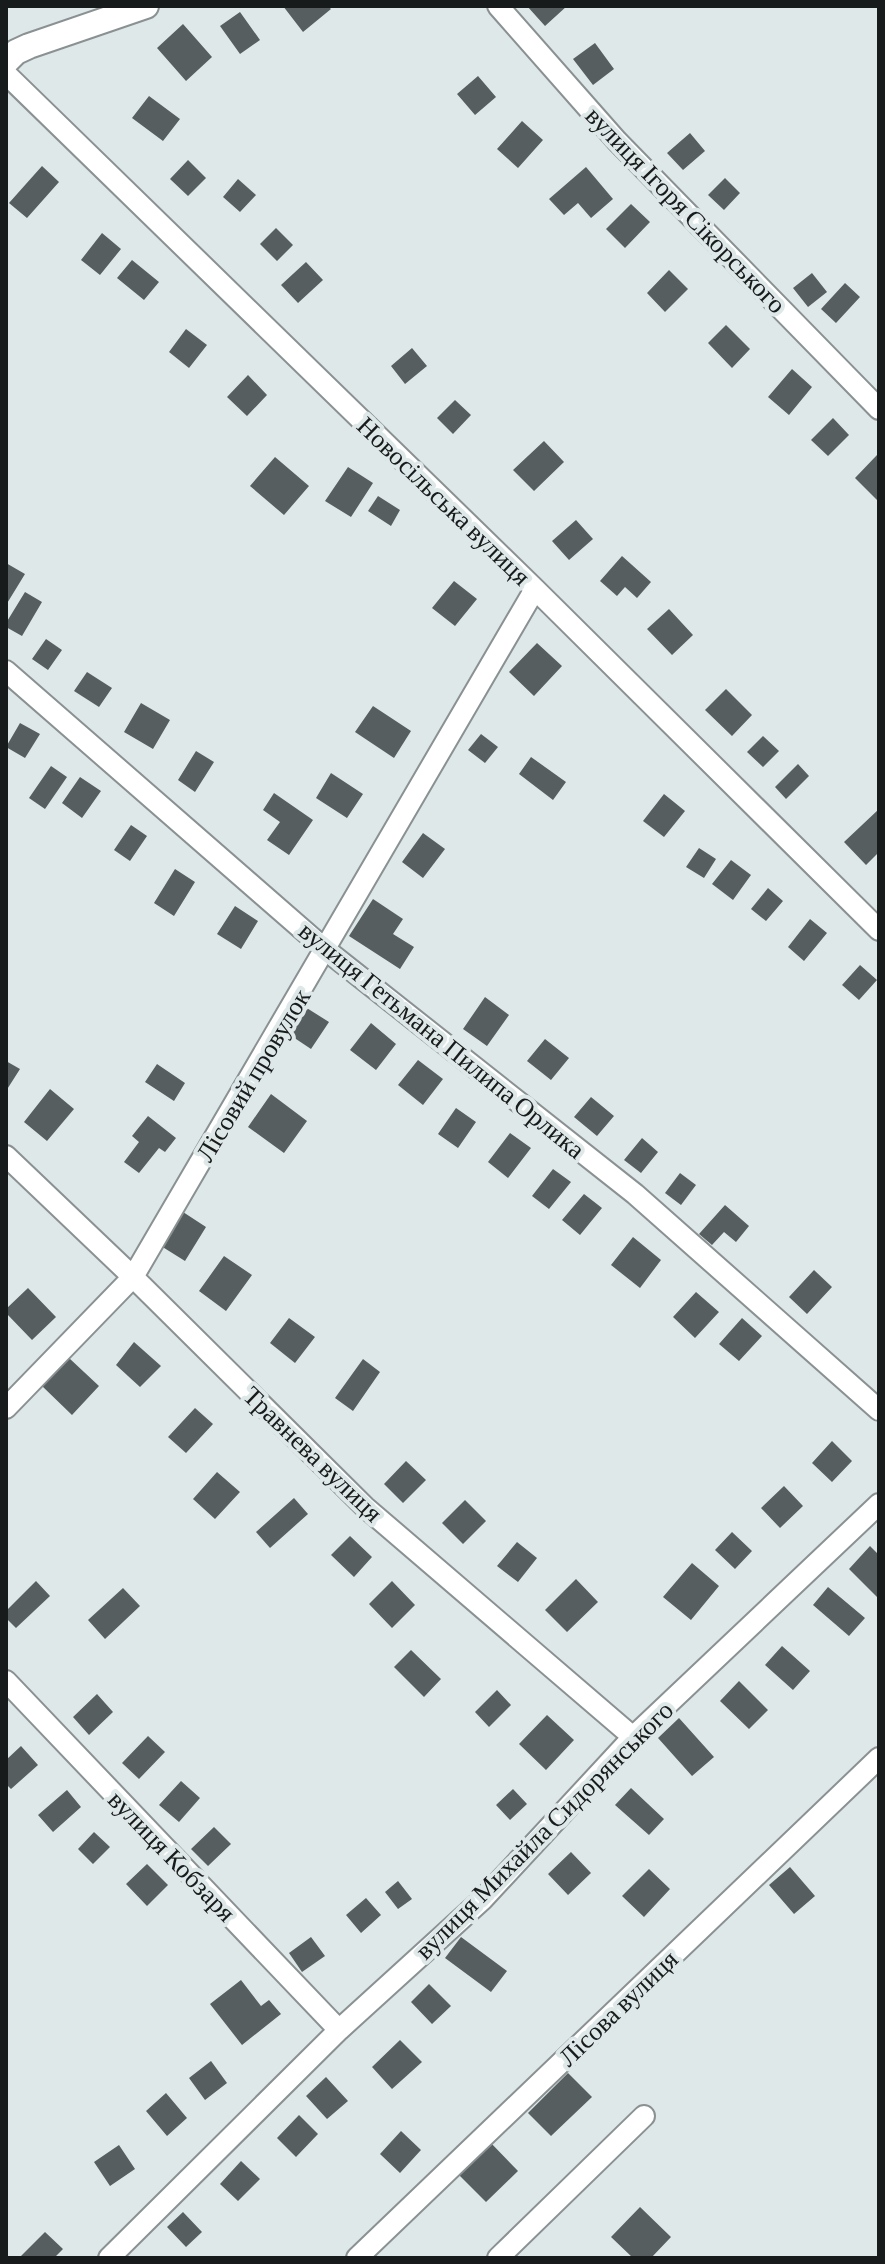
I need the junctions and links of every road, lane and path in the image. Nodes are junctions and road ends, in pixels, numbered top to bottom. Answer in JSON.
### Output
{"nodes":[{"id":1,"x":146,"y":6,"type":"edge"},
{"id":2,"x":498,"y":6,"type":"edge"},
{"id":3,"x":6,"y":62,"type":"edge"},
{"id":4,"x":6,"y":74,"type":"edge"},
{"id":5,"x":879,"y":409,"type":"edge"},
{"id":6,"x":535,"y":589,"type":"junction"},
{"id":7,"x":6,"y":671,"type":"edge"},
{"id":8,"x":879,"y":930,"type":"edge"},
{"id":9,"x":326,"y":950,"type":"junction"},
{"id":10,"x":6,"y":1156,"type":"edge"},
{"id":11,"x":133,"y":1277,"type":"junction"},
{"id":12,"x":6,"y":1408,"type":"edge"},
{"id":13,"x":879,"y":1410,"type":"edge"},
{"id":14,"x":879,"y":1504,"type":"edge"},
{"id":15,"x":6,"y":1681,"type":"edge"},
{"id":16,"x":633,"y":1737,"type":"junction"},
{"id":17,"x":879,"y":1758,"type":"edge"},
{"id":18,"x":339,"y":2030,"type":"junction"},
{"id":19,"x":644,"y":2116,"type":"dead end"},
{"id":20,"x":109,"y":2258,"type":"edge"},
{"id":21,"x":357,"y":2258,"type":"edge"},
{"id":22,"x":498,"y":2258,"type":"edge"}],
"edges":[{"from":1,"to":3,"type":"street"},
{"from":2,"to":5,"type":"street","name":"вулиця Ігоря Сікорського"},
{"from":4,"to":6,"type":"street","name":"Новосільська вулиця"},
{"from":6,"to":8,"type":"street","name":"Новосільська вулиця"},
{"from":6,"to":9,"type":"street","name":"Лісовий провулок"},
{"from":7,"to":9,"type":"street","name":"вулиця Гетьмана Пилипа Орлика"},
{"from":9,"to":11,"type":"street","name":"Лісовий провулок"},
{"from":9,"to":13,"type":"street","name":"вулиця Гетьмана Пилипа Орлика"},
{"from":10,"to":11,"type":"street","name":"Травнева вулиця"},
{"from":11,"to":12,"type":"street","name":"Лісовий провулок"},
{"from":11,"to":16,"type":"street","name":"Травнева вулиця"},
{"from":14,"to":16,"type":"street","name":"вулиця Михайла Сидорянського"},
{"from":15,"to":18,"type":"street","name":"вулиця Кобзаря"},
{"from":16,"to":18,"type":"street","name":"вулиця Михайла Сидорянського"},
{"from":17,"to":21,"type":"street","name":"Лісова вулиця"},
{"from":18,"to":20,"type":"street","name":"вулиця Михайла Сидорянського"},
{"from":19,"to":22,"type":"street"}]}
